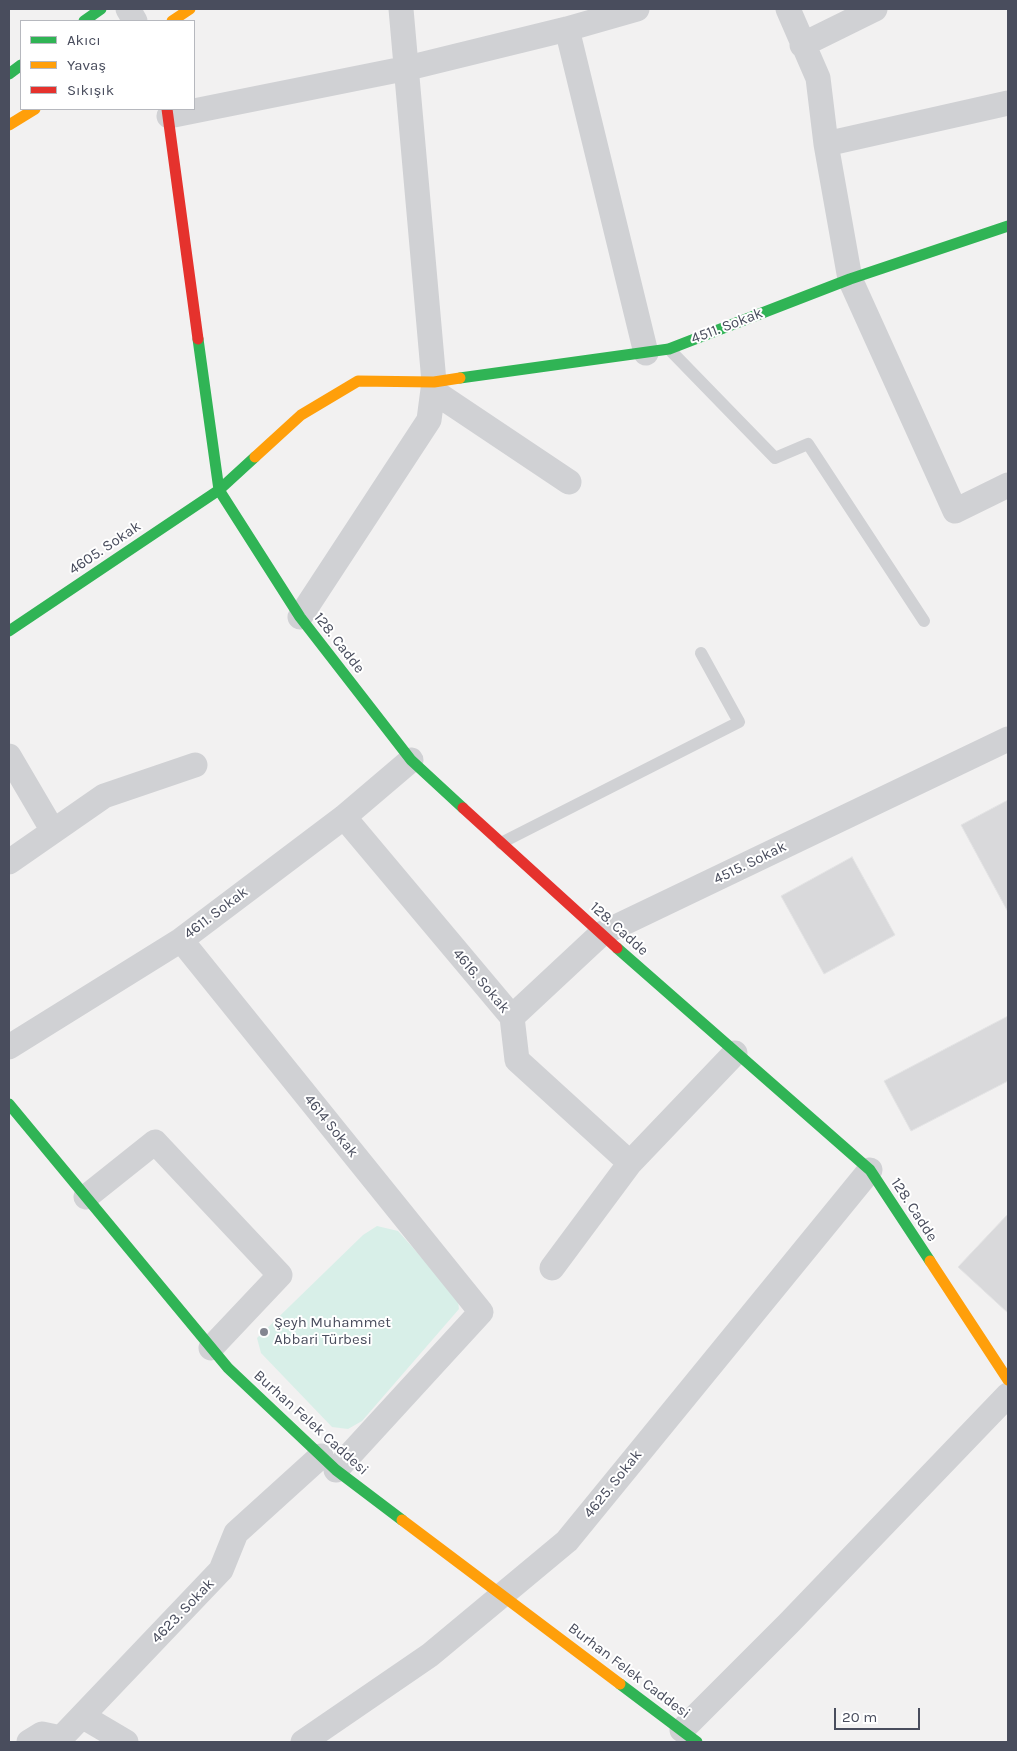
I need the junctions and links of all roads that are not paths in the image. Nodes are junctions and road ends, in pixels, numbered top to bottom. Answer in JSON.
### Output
{"nodes":[{"id":1,"x":101,"y":9,"type":"edge"},
{"id":2,"x":128,"y":9,"type":"edge"},
{"id":3,"x":190,"y":9,"type":"edge"},
{"id":4,"x":401,"y":9,"type":"edge"},
{"id":5,"x":637,"y":9,"type":"edge"},
{"id":6,"x":788,"y":9,"type":"edge"},
{"id":7,"x":875,"y":9,"type":"edge"},
{"id":8,"x":85,"y":20,"type":"edge"},
{"id":9,"x":134,"y":20,"type":"edge"},
{"id":10,"x":174,"y":20,"type":"edge"},
{"id":11,"x":567,"y":30,"type":"junction"},
{"id":12,"x":802,"y":45,"type":"junction"},
{"id":13,"x":20,"y":66,"type":"edge"},
{"id":14,"x":408,"y":68,"type":"junction"},
{"id":15,"x":9,"y":74,"type":"edge"},
{"id":16,"x":1008,"y":102,"type":"edge"},
{"id":17,"x":195,"y":107,"type":"edge"},
{"id":18,"x":33,"y":110,"type":"edge"},
{"id":19,"x":168,"y":112,"type":"edge"},
{"id":20,"x":9,"y":125,"type":"edge"},
{"id":21,"x":826,"y":144,"type":"junction"},
{"id":22,"x":1008,"y":226,"type":"edge"},
{"id":23,"x":850,"y":278,"type":"junction"},
{"id":24,"x":658,"y":351,"type":"junction"},
{"id":25,"x":433,"y":387,"type":"junction"},
{"id":26,"x":569,"y":482,"type":"dead end"},
{"id":27,"x":1008,"y":485,"type":"edge"},
{"id":28,"x":219,"y":490,"type":"junction"},
{"id":29,"x":300,"y":617,"type":"junction"},
{"id":30,"x":924,"y":621,"type":"dead end"},
{"id":31,"x":9,"y":631,"type":"edge"},
{"id":32,"x":701,"y":652,"type":"dead end"},
{"id":33,"x":1008,"y":739,"type":"edge"},
{"id":34,"x":9,"y":756,"type":"edge"},
{"id":35,"x":411,"y":760,"type":"junction"},
{"id":36,"x":195,"y":765,"type":"dead end"},
{"id":37,"x":344,"y":817,"type":"junction"},
{"id":38,"x":53,"y":831,"type":"junction"},
{"id":39,"x":501,"y":843,"type":"junction"},
{"id":40,"x":9,"y":862,"type":"edge"},
{"id":41,"x":601,"y":934,"type":"junction"},
{"id":42,"x":181,"y":940,"type":"junction"},
{"id":43,"x":512,"y":1017,"type":"junction"},
{"id":44,"x":9,"y":1047,"type":"edge"},
{"id":45,"x":736,"y":1053,"type":"junction"},
{"id":46,"x":9,"y":1104,"type":"edge"},
{"id":47,"x":630,"y":1164,"type":"junction"},
{"id":48,"x":870,"y":1170,"type":"junction"},
{"id":49,"x":86,"y":1197,"type":"junction"},
{"id":50,"x":552,"y":1268,"type":"dead end"},
{"id":51,"x":481,"y":1312,"type":"joint"},
{"id":52,"x":211,"y":1348,"type":"junction"},
{"id":53,"x":1008,"y":1380,"type":"edge"},
{"id":54,"x":1008,"y":1396,"type":"edge"},
{"id":55,"x":329,"y":1463,"type":"junction"},
{"id":56,"x":503,"y":1594,"type":"junction"},
{"id":57,"x":82,"y":1716,"type":"junction"},
{"id":58,"x":689,"y":1736,"type":"edge"},
{"id":59,"x":28,"y":1742,"type":"edge"},
{"id":60,"x":126,"y":1742,"type":"edge"},
{"id":61,"x":303,"y":1742,"type":"edge"}],
"edges":[{"from":1,"to":8,"type":"street"},
{"from":2,"to":9,"type":"street"},
{"from":3,"to":10,"type":"street"},
{"from":4,"to":14,"type":"street"},
{"from":5,"to":11,"type":"street"},
{"from":6,"to":12,"type":"street"},
{"from":7,"to":12,"type":"street"},
{"from":11,"to":14,"type":"street"},
{"from":11,"to":24,"type":"street"},
{"from":12,"to":21,"type":"street"},
{"from":13,"to":15,"type":"street"},
{"from":14,"to":17,"type":"street"},
{"from":14,"to":25,"type":"street"},
{"from":16,"to":21,"type":"street"},
{"from":18,"to":20,"type":"street"},
{"from":19,"to":28,"type":"street"},
{"from":21,"to":23,"type":"street"},
{"from":22,"to":23,"type":"street","name":"4511. Sokak"},
{"from":23,"to":24,"type":"street","name":"4511. Sokak"},
{"from":23,"to":27,"type":"street"},
{"from":24,"to":25,"type":"street","name":"4511. Sokak"},
{"from":24,"to":30,"type":"lane"},
{"from":25,"to":26,"type":"street"},
{"from":25,"to":28,"type":"street","name":"4605. Sokak"},
{"from":25,"to":29,"type":"street"},
{"from":28,"to":29,"type":"street","name":"128. Cadde"},
{"from":28,"to":31,"type":"street","name":"4605. Sokak"},
{"from":29,"to":35,"type":"street","name":"128. Cadde"},
{"from":32,"to":39,"type":"lane"},
{"from":33,"to":41,"type":"street","name":"4515. Sokak"},
{"from":34,"to":38,"type":"street"},
{"from":35,"to":37,"type":"street","name":"4611. Sokak"},
{"from":35,"to":39,"type":"street","name":"128. Cadde"},
{"from":36,"to":38,"type":"street"},
{"from":37,"to":42,"type":"street","name":"4611. Sokak"},
{"from":37,"to":43,"type":"street","name":"4616. Sokak"},
{"from":38,"to":40,"type":"street"},
{"from":39,"to":41,"type":"street","name":"128. Cadde"},
{"from":41,"to":43,"type":"street","name":"4515. Sokak"},
{"from":41,"to":45,"type":"street","name":"128. Cadde"},
{"from":42,"to":44,"type":"street","name":"4611. Sokak"},
{"from":42,"to":51,"type":"street","name":"4614 Sokak"},
{"from":43,"to":47,"type":"street","name":"4616. Sokak"},
{"from":45,"to":47,"type":"street"},
{"from":45,"to":48,"type":"street","name":"128. Cadde"},
{"from":46,"to":49,"type":"street","name":"Burhan Felek Caddesi"},
{"from":47,"to":50,"type":"street"},
{"from":48,"to":53,"type":"street","name":"128. Cadde"},
{"from":48,"to":56,"type":"street","name":"4625. Sokak"},
{"from":49,"to":52,"type":"street","name":"Burhan Felek Caddesi"},
{"from":49,"to":52,"type":"street"},
{"from":51,"to":55,"type":"street","name":"4623. Sokak"},
{"from":52,"to":55,"type":"street","name":"Burhan Felek Caddesi"},
{"from":54,"to":58,"type":"street"},
{"from":55,"to":56,"type":"street","name":"Burhan Felek Caddesi"},
{"from":55,"to":57,"type":"street","name":"4623. Sokak"},
{"from":56,"to":58,"type":"street","name":"Burhan Felek Caddesi"},
{"from":56,"to":61,"type":"street","name":"4625. Sokak"},
{"from":57,"to":59,"type":"street","name":"4623. Sokak"},
{"from":57,"to":60,"type":"street"}]}
